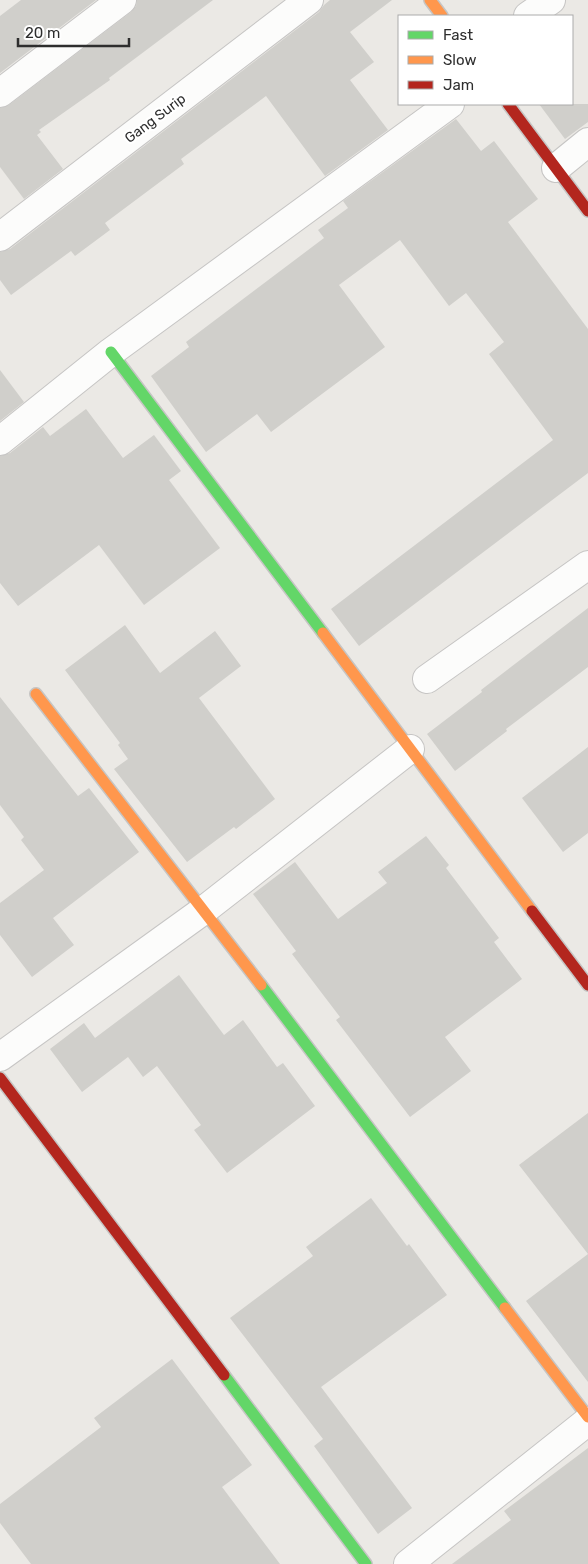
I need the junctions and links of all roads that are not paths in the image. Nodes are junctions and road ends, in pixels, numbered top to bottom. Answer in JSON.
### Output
{"nodes":[{"id":1,"x":122,"y":0,"type":"edge"},
{"id":2,"x":309,"y":0,"type":"edge"},
{"id":3,"x":430,"y":0,"type":"edge"},
{"id":4,"x":551,"y":0,"type":"edge"},
{"id":5,"x":441,"y":15,"type":"edge"},
{"id":6,"x":529,"y":15,"type":"edge"},
{"id":7,"x":0,"y":93,"type":"edge"},
{"id":8,"x":449,"y":105,"type":"edge"},
{"id":9,"x":509,"y":105,"type":"edge"},
{"id":10,"x":588,"y":142,"type":"edge"},
{"id":11,"x":556,"y":168,"type":"junction"},
{"id":12,"x":588,"y":211,"type":"edge"},
{"id":13,"x":0,"y":236,"type":"edge"},
{"id":14,"x":111,"y":352,"type":"junction"},
{"id":15,"x":0,"y":441,"type":"edge"},
{"id":16,"x":588,"y":565,"type":"edge"},
{"id":17,"x":428,"y":679,"type":"dead end"},
{"id":18,"x":36,"y":694,"type":"dead end"},
{"id":19,"x":410,"y":749,"type":"junction"},
{"id":20,"x":204,"y":910,"type":"junction"},
{"id":21,"x":588,"y":986,"type":"edge"},
{"id":22,"x":0,"y":1057,"type":"edge"},
{"id":23,"x":0,"y":1078,"type":"edge"},
{"id":24,"x":588,"y":1419,"type":"edge"},
{"id":25,"x":366,"y":1564,"type":"edge"},
{"id":26,"x":408,"y":1564,"type":"edge"}],
"edges":[{"from":1,"to":7,"type":"street"},
{"from":2,"to":13,"type":"street","name":"Gang Surip"},
{"from":3,"to":5,"type":"main road"},
{"from":4,"to":6,"type":"street"},
{"from":8,"to":14,"type":"street"},
{"from":9,"to":11,"type":"main road"},
{"from":10,"to":11,"type":"street"},
{"from":11,"to":12,"type":"main road"},
{"from":14,"to":15,"type":"street"},
{"from":14,"to":19,"type":"main road"},
{"from":16,"to":17,"type":"street"},
{"from":18,"to":20,"type":"main road"},
{"from":19,"to":20,"type":"street"},
{"from":19,"to":21,"type":"main road"},
{"from":20,"to":22,"type":"street"},
{"from":20,"to":24,"type":"main road"},
{"from":23,"to":25,"type":"main road"},
{"from":24,"to":26,"type":"street"}]}
